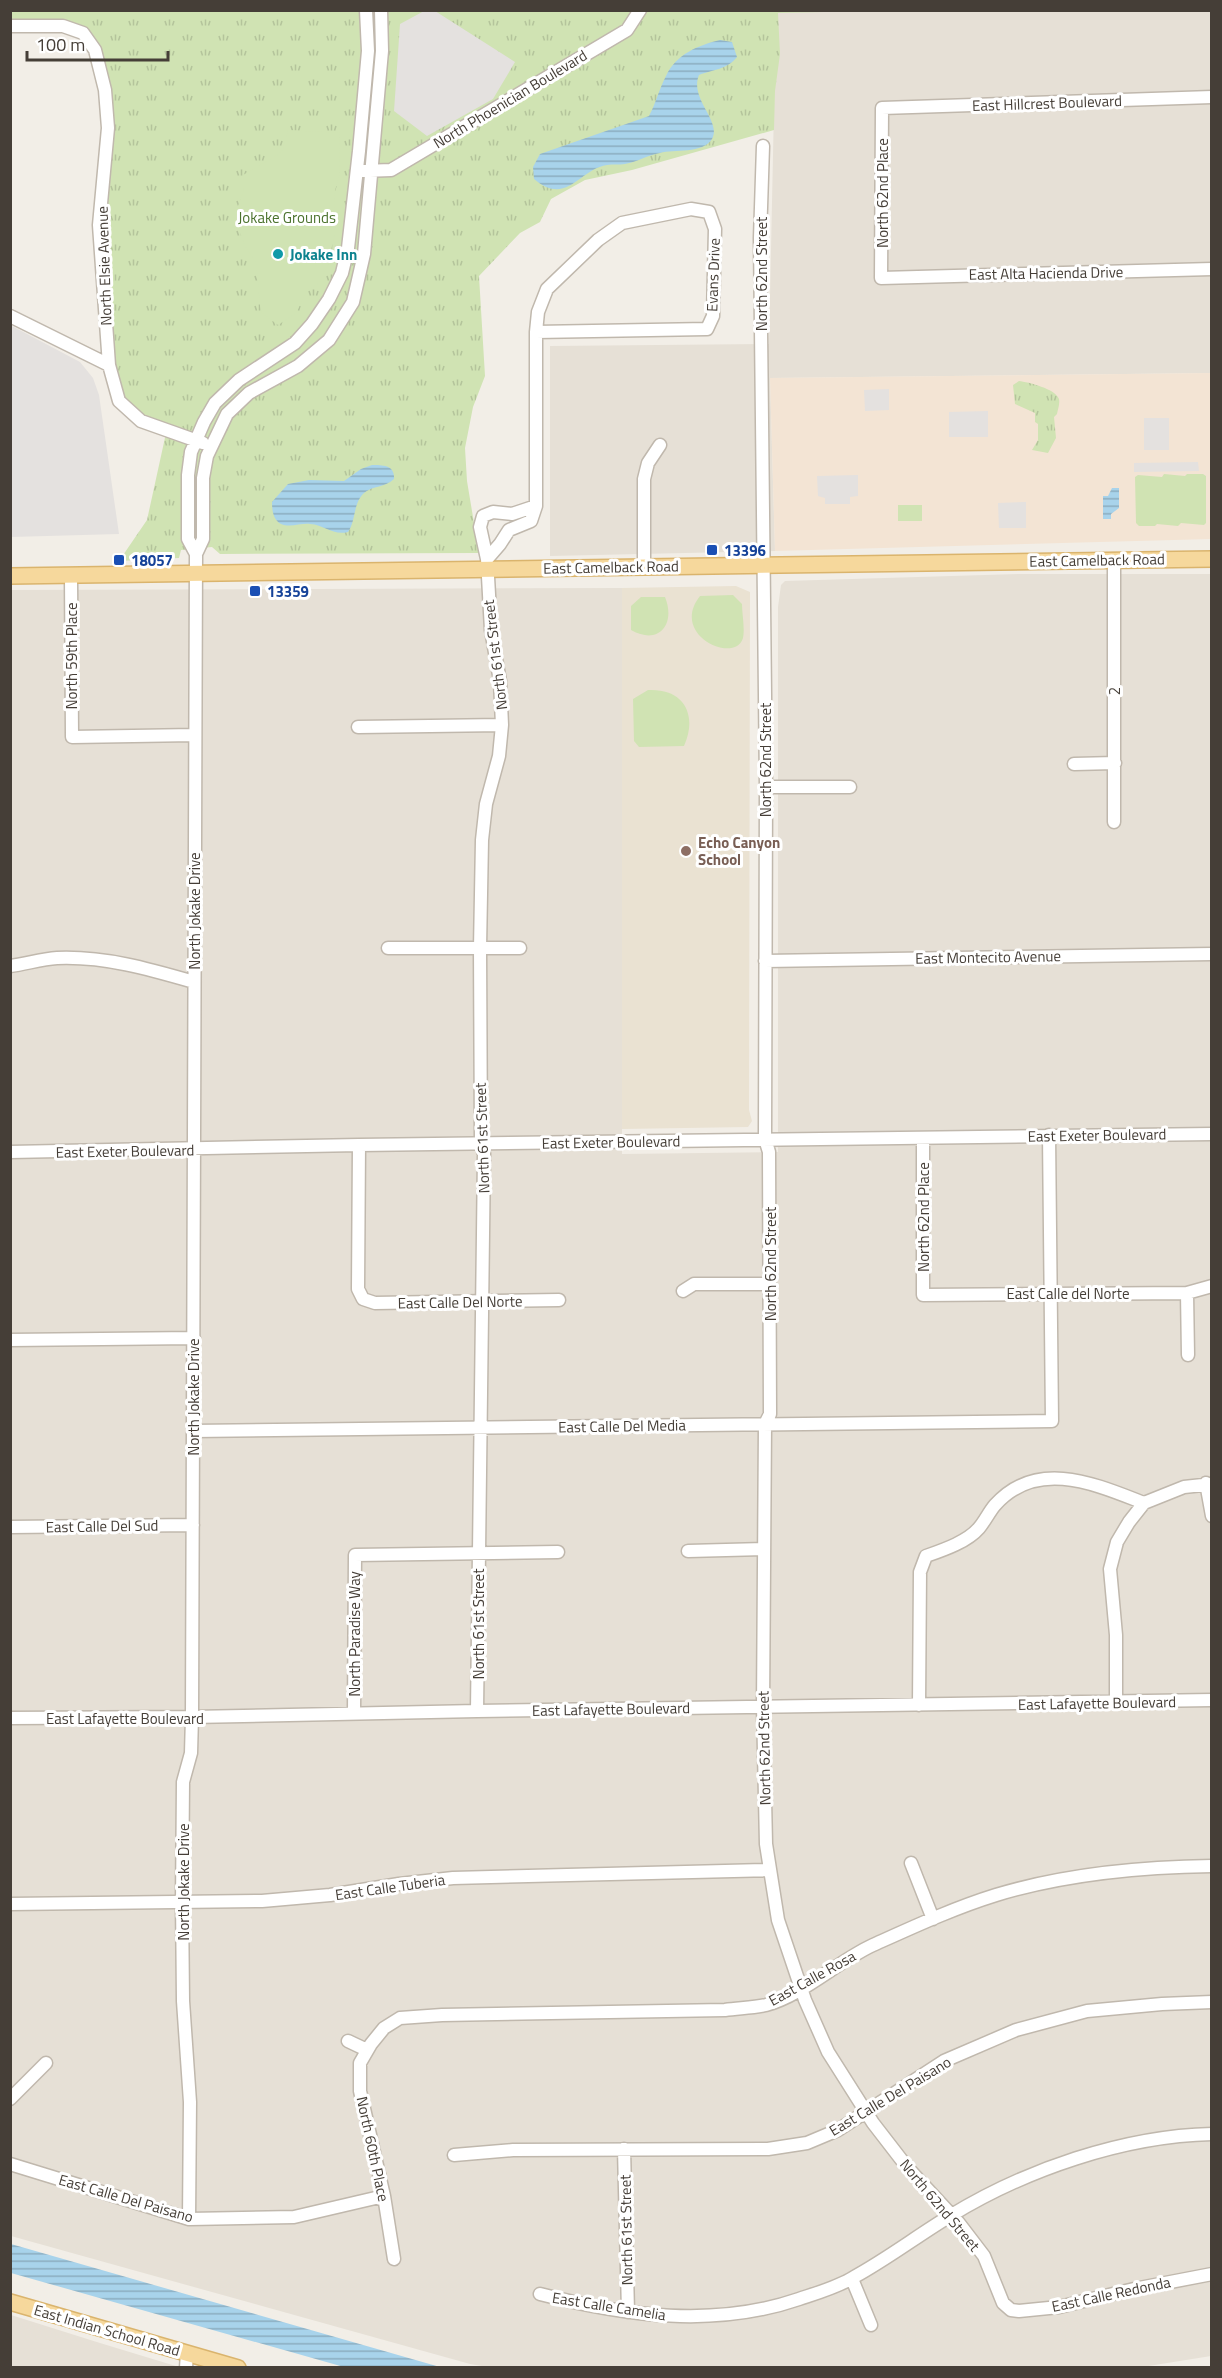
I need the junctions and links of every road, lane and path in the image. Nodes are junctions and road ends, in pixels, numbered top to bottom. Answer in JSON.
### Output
{"nodes":[{"id":1,"x":366,"y":10,"type":"edge"},
{"id":2,"x":381,"y":10,"type":"edge"},
{"id":3,"x":640,"y":10,"type":"edge"},
{"id":4,"x":10,"y":26,"type":"edge"},
{"id":5,"x":1212,"y":97,"type":"edge"},
{"id":6,"x":882,"y":108,"type":"joint"},
{"id":7,"x":763,"y":146,"type":"dead end"},
{"id":8,"x":357,"y":171,"type":"junction"},
{"id":9,"x":371,"y":172,"type":"junction"},
{"id":10,"x":1212,"y":269,"type":"edge"},
{"id":11,"x":881,"y":278,"type":"joint"},
{"id":12,"x":10,"y":316,"type":"edge"},
{"id":13,"x":536,"y":332,"type":"junction"},
{"id":14,"x":109,"y":364,"type":"junction"},
{"id":15,"x":196,"y":441,"type":"junction"},
{"id":16,"x":660,"y":444,"type":"dead end"},
{"id":17,"x":210,"y":446,"type":"junction"},
{"id":18,"x":536,"y":506,"type":"junction"},
{"id":19,"x":504,"y":513,"type":"junction"},
{"id":20,"x":509,"y":530,"type":"junction"},
{"id":21,"x":196,"y":554,"type":"junction"},
{"id":22,"x":1212,"y":559,"type":"edge"},
{"id":23,"x":1114,"y":560,"type":"junction"},
{"id":24,"x":487,"y":564,"type":"junction"},
{"id":25,"x":764,"y":564,"type":"junction"},
{"id":26,"x":644,"y":567,"type":"junction"},
{"id":27,"x":196,"y":574,"type":"junction"},
{"id":28,"x":10,"y":576,"type":"edge"},
{"id":29,"x":71,"y":576,"type":"junction"},
{"id":30,"x":502,"y":724,"type":"junction"},
{"id":31,"x":358,"y":727,"type":"dead end"},
{"id":32,"x":194,"y":735,"type":"junction"},
{"id":33,"x":1114,"y":763,"type":"junction"},
{"id":34,"x":1074,"y":764,"type":"dead end"},
{"id":35,"x":766,"y":787,"type":"junction"},
{"id":36,"x":850,"y":788,"type":"dead end"},
{"id":37,"x":1114,"y":822,"type":"dead end"},
{"id":38,"x":388,"y":948,"type":"dead end"},
{"id":39,"x":480,"y":948,"type":"junction"},
{"id":40,"x":520,"y":948,"type":"dead end"},
{"id":41,"x":1212,"y":954,"type":"edge"},
{"id":42,"x":765,"y":961,"type":"junction"},
{"id":43,"x":10,"y":966,"type":"edge"},
{"id":44,"x":194,"y":982,"type":"junction"},
{"id":45,"x":1212,"y":1134,"type":"edge"},
{"id":46,"x":1049,"y":1135,"type":"junction"},
{"id":47,"x":923,"y":1138,"type":"junction"},
{"id":48,"x":765,"y":1139,"type":"junction"},
{"id":49,"x":481,"y":1144,"type":"junction"},
{"id":50,"x":359,"y":1145,"type":"junction"},
{"id":51,"x":194,"y":1149,"type":"junction"},
{"id":52,"x":10,"y":1152,"type":"edge"},
{"id":53,"x":770,"y":1284,"type":"junction"},
{"id":54,"x":1212,"y":1286,"type":"edge"},
{"id":55,"x":683,"y":1291,"type":"dead end"},
{"id":56,"x":1050,"y":1293,"type":"junction"},
{"id":57,"x":1187,"y":1293,"type":"junction"},
{"id":58,"x":923,"y":1295,"type":"joint"},
{"id":59,"x":559,"y":1300,"type":"dead end"},
{"id":60,"x":483,"y":1302,"type":"junction"},
{"id":61,"x":194,"y":1338,"type":"junction"},
{"id":62,"x":10,"y":1340,"type":"edge"},
{"id":63,"x":1188,"y":1355,"type":"dead end"},
{"id":64,"x":765,"y":1424,"type":"junction"},
{"id":65,"x":481,"y":1428,"type":"junction"},
{"id":66,"x":193,"y":1431,"type":"junction"},
{"id":67,"x":1209,"y":1483,"type":"edge"},
{"id":68,"x":1144,"y":1503,"type":"junction"},
{"id":69,"x":1212,"y":1516,"type":"edge"},
{"id":70,"x":193,"y":1525,"type":"junction"},
{"id":71,"x":10,"y":1527,"type":"edge"},
{"id":72,"x":764,"y":1549,"type":"junction"},
{"id":73,"x":688,"y":1551,"type":"dead end"},
{"id":74,"x":558,"y":1552,"type":"dead end"},
{"id":75,"x":478,"y":1553,"type":"junction"},
{"id":76,"x":1212,"y":1700,"type":"edge"},
{"id":77,"x":1116,"y":1703,"type":"junction"},
{"id":78,"x":919,"y":1705,"type":"junction"},
{"id":79,"x":763,"y":1707,"type":"junction"},
{"id":80,"x":477,"y":1711,"type":"junction"},
{"id":81,"x":354,"y":1713,"type":"junction"},
{"id":82,"x":10,"y":1718,"type":"edge"},
{"id":83,"x":192,"y":1718,"type":"junction"},
{"id":84,"x":911,"y":1863,"type":"dead end"},
{"id":85,"x":1212,"y":1866,"type":"edge"},
{"id":86,"x":770,"y":1870,"type":"junction"},
{"id":87,"x":182,"y":1901,"type":"junction"},
{"id":88,"x":10,"y":1904,"type":"edge"},
{"id":89,"x":933,"y":1919,"type":"junction"},
{"id":90,"x":801,"y":1989,"type":"junction"},
{"id":91,"x":1212,"y":2002,"type":"edge"},
{"id":92,"x":400,"y":2018,"type":"joint"},
{"id":93,"x":348,"y":2041,"type":"dead end"},
{"id":94,"x":367,"y":2050,"type":"junction"},
{"id":95,"x":46,"y":2063,"type":"dead end"},
{"id":96,"x":10,"y":2099,"type":"edge"},
{"id":97,"x":865,"y":2111,"type":"junction"},
{"id":98,"x":1212,"y":2134,"type":"edge"},
{"id":99,"x":624,"y":2149,"type":"junction"},
{"id":100,"x":454,"y":2156,"type":"dead end"},
{"id":101,"x":10,"y":2164,"type":"edge"},
{"id":102,"x":384,"y":2196,"type":"junction"},
{"id":103,"x":951,"y":2215,"type":"junction"},
{"id":104,"x":189,"y":2219,"type":"junction"},
{"id":105,"x":394,"y":2259,"type":"dead end"},
{"id":106,"x":1212,"y":2274,"type":"edge"},
{"id":107,"x":852,"y":2278,"type":"junction"},
{"id":108,"x":540,"y":2294,"type":"dead end"},
{"id":109,"x":10,"y":2302,"type":"edge"},
{"id":110,"x":1011,"y":2310,"type":"joint"},
{"id":111,"x":628,"y":2312,"type":"junction"},
{"id":112,"x":871,"y":2325,"type":"dead end"},
{"id":113,"x":186,"y":2360,"type":"edge"},
{"id":114,"x":238,"y":2367,"type":"edge"}],
"edges":[{"from":1,"to":8,"type":"street"},
{"from":2,"to":9,"type":"street"},
{"from":3,"to":9,"type":"street","name":"North Phoenician Boulevard"},
{"from":4,"to":14,"type":"street","name":"North Elsie Avenue"},
{"from":5,"to":6,"type":"street","name":"East Hillcrest Boulevard"},
{"from":6,"to":11,"type":"street","name":"North 62nd Place"},
{"from":7,"to":25,"type":"street","name":"North 62nd Street"},
{"from":8,"to":9,"type":"street","name":"North Phoenician Boulevard"},
{"from":8,"to":15,"type":"street"},
{"from":9,"to":17,"type":"street"},
{"from":10,"to":11,"type":"street","name":"East Alta Hacienda Drive"},
{"from":12,"to":14,"type":"street"},
{"from":13,"to":13,"type":"street","name":"Evans Drive"},
{"from":13,"to":18,"type":"street","name":"Evans Drive"},
{"from":14,"to":15,"type":"street","name":"North Elsie Avenue"},
{"from":15,"to":17,"type":"street","name":"North Elsie Avenue"},
{"from":15,"to":21,"type":"street"},
{"from":16,"to":26,"type":"street"},
{"from":17,"to":21,"type":"street"},
{"from":18,"to":19,"type":"street"},
{"from":18,"to":20,"type":"street"},
{"from":19,"to":20,"type":"street"},
{"from":19,"to":24,"type":"street"},
{"from":20,"to":24,"type":"street"},
{"from":21,"to":27,"type":"street"},
{"from":22,"to":23,"type":"main road","name":"East Camelback Road"},
{"from":23,"to":25,"type":"main road","name":"East Camelback Road"},
{"from":23,"to":33,"type":"street","name":"2"},
{"from":24,"to":26,"type":"main road","name":"East Camelback Road"},
{"from":24,"to":27,"type":"main road","name":"East Camelback Road"},
{"from":24,"to":30,"type":"street","name":"North 61st Street"},
{"from":25,"to":26,"type":"main road","name":"East Camelback Road"},
{"from":25,"to":35,"type":"street","name":"North 62nd Street"},
{"from":27,"to":29,"type":"main road","name":"East Camelback Road"},
{"from":27,"to":32,"type":"street","name":"North Jokake Drive"},
{"from":28,"to":29,"type":"main road","name":"East Camelback Road"},
{"from":29,"to":32,"type":"street","name":"North 59th Place"},
{"from":30,"to":31,"type":"street"},
{"from":30,"to":39,"type":"street","name":"North 61st Street"},
{"from":32,"to":44,"type":"street","name":"North Jokake Drive"},
{"from":33,"to":34,"type":"street"},
{"from":33,"to":37,"type":"street","name":"2"},
{"from":35,"to":36,"type":"street"},
{"from":35,"to":42,"type":"street","name":"North 62nd Street"},
{"from":38,"to":39,"type":"street"},
{"from":39,"to":40,"type":"street"},
{"from":39,"to":49,"type":"street","name":"North 61st Street"},
{"from":41,"to":42,"type":"street","name":"East Montecito Avenue"},
{"from":42,"to":48,"type":"street","name":"North 62nd Street"},
{"from":43,"to":44,"type":"street"},
{"from":44,"to":51,"type":"street","name":"North Jokake Drive"},
{"from":45,"to":46,"type":"street","name":"East Exeter Boulevard"},
{"from":46,"to":47,"type":"street","name":"East Exeter Boulevard"},
{"from":46,"to":56,"type":"street"},
{"from":47,"to":48,"type":"street","name":"East Exeter Boulevard"},
{"from":47,"to":58,"type":"street","name":"North 62nd Place"},
{"from":48,"to":49,"type":"street","name":"East Exeter Boulevard"},
{"from":48,"to":53,"type":"street","name":"North 62nd Street"},
{"from":49,"to":50,"type":"street","name":"East Exeter Boulevard"},
{"from":49,"to":60,"type":"street","name":"North 61st Street"},
{"from":50,"to":51,"type":"street","name":"East Exeter Boulevard"},
{"from":50,"to":60,"type":"street","name":"East Calle Del Norte"},
{"from":51,"to":52,"type":"street","name":"East Exeter Boulevard"},
{"from":51,"to":61,"type":"street","name":"North Jokake Drive"},
{"from":53,"to":55,"type":"street"},
{"from":53,"to":64,"type":"street","name":"North 62nd Street"},
{"from":54,"to":57,"type":"street","name":"East Calle del Norte"},
{"from":56,"to":57,"type":"street","name":"East Calle del Norte"},
{"from":56,"to":58,"type":"street","name":"East Calle del Norte"},
{"from":56,"to":64,"type":"street","name":"East Calle Del Media"},
{"from":57,"to":63,"type":"street"},
{"from":59,"to":60,"type":"street","name":"East Calle Del Norte"},
{"from":60,"to":65,"type":"street","name":"North 61st Street"},
{"from":61,"to":62,"type":"street"},
{"from":61,"to":66,"type":"street","name":"North Jokake Drive"},
{"from":64,"to":65,"type":"street","name":"East Calle Del Media"},
{"from":64,"to":72,"type":"street","name":"North 62nd Street"},
{"from":65,"to":66,"type":"street","name":"East Calle Del Media"},
{"from":65,"to":75,"type":"street","name":"North 61st Street"},
{"from":66,"to":70,"type":"street","name":"North Jokake Drive"},
{"from":67,"to":68,"type":"street"},
{"from":67,"to":69,"type":"street"},
{"from":68,"to":77,"type":"street"},
{"from":68,"to":78,"type":"street"},
{"from":70,"to":71,"type":"street","name":"East Calle Del Sud"},
{"from":70,"to":83,"type":"street","name":"North Jokake Drive"},
{"from":72,"to":73,"type":"street"},
{"from":72,"to":79,"type":"street","name":"North 62nd Street"},
{"from":74,"to":75,"type":"street"},
{"from":75,"to":80,"type":"street","name":"North 61st Street"},
{"from":75,"to":81,"type":"street","name":"North Paradise Way"},
{"from":76,"to":77,"type":"street","name":"East Lafayette Boulevard"},
{"from":77,"to":78,"type":"street","name":"East Lafayette Boulevard"},
{"from":78,"to":79,"type":"street","name":"East Lafayette Boulevard"},
{"from":79,"to":80,"type":"street","name":"East Lafayette Boulevard"},
{"from":79,"to":86,"type":"street","name":"North 62nd Street"},
{"from":80,"to":81,"type":"street","name":"East Lafayette Boulevard"},
{"from":81,"to":83,"type":"street","name":"East Lafayette Boulevard"},
{"from":82,"to":83,"type":"street","name":"East Lafayette Boulevard"},
{"from":83,"to":87,"type":"street","name":"North Jokake Drive"},
{"from":84,"to":89,"type":"street"},
{"from":85,"to":89,"type":"street","name":"East Calle Rosa"},
{"from":86,"to":87,"type":"street","name":"East Calle Tuberia"},
{"from":86,"to":90,"type":"street","name":"North 62nd Street"},
{"from":87,"to":88,"type":"street","name":"East Calle Tuberia"},
{"from":87,"to":104,"type":"street","name":"North Jokake Drive"},
{"from":89,"to":90,"type":"street","name":"East Calle Rosa"},
{"from":90,"to":92,"type":"street","name":"East Calle Rosa"},
{"from":90,"to":97,"type":"street","name":"North 62nd Street"},
{"from":91,"to":97,"type":"street","name":"East Calle Del Paisano"},
{"from":92,"to":94,"type":"street","name":"North 60th Place"},
{"from":93,"to":94,"type":"street"},
{"from":94,"to":102,"type":"street","name":"North 60th Place"},
{"from":95,"to":96,"type":"street"},
{"from":97,"to":99,"type":"street","name":"East Calle Del Paisano"},
{"from":97,"to":103,"type":"street","name":"North 62nd Street"},
{"from":98,"to":103,"type":"street","name":"East Calle Camelia"},
{"from":99,"to":100,"type":"street","name":"East Calle Del Paisano"},
{"from":99,"to":111,"type":"street","name":"North 61st Street"},
{"from":101,"to":104,"type":"street","name":"East Calle Del Paisano"},
{"from":102,"to":104,"type":"street","name":"East Calle Del Paisano"},
{"from":102,"to":105,"type":"street","name":"North 60th Place"},
{"from":103,"to":107,"type":"street","name":"East Calle Camelia"},
{"from":103,"to":110,"type":"street","name":"North 62nd Street"},
{"from":106,"to":110,"type":"street","name":"East Calle Redonda"},
{"from":107,"to":111,"type":"street","name":"East Calle Camelia"},
{"from":107,"to":112,"type":"street"},
{"from":108,"to":111,"type":"street","name":"East Calle Camelia"},
{"from":109,"to":113,"type":"main road","name":"East Indian School Road"},
{"from":113,"to":114,"type":"main road","name":"East Indian School Road"}]}
